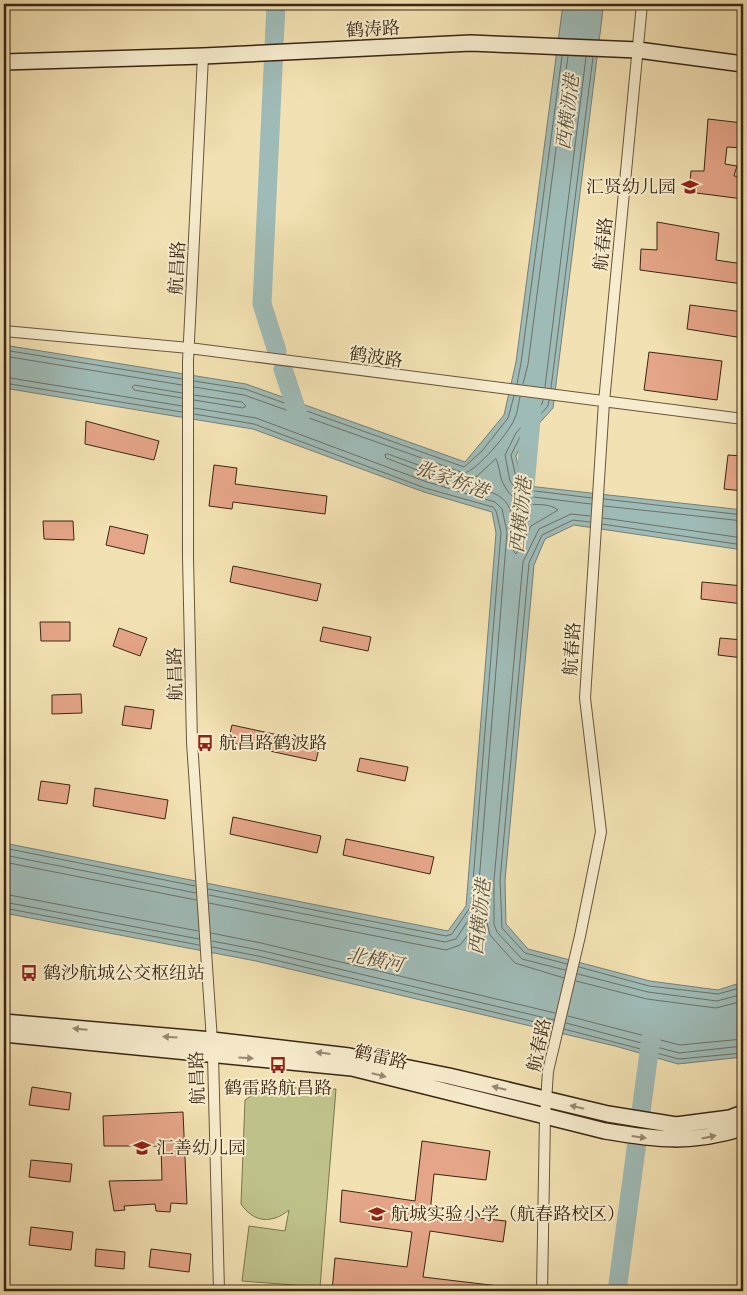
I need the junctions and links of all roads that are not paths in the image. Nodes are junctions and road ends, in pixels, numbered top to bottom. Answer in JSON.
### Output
{"nodes":[{"id":1,"x":642,"y":4,"type":"edge"},
{"id":2,"x":638,"y":50,"type":"junction"},
{"id":3,"x":203,"y":56,"type":"junction"},
{"id":4,"x":4,"y":62,"type":"edge"},
{"id":5,"x":743,"y":64,"type":"edge"},
{"id":6,"x":4,"y":332,"type":"edge"},
{"id":7,"x":189,"y":348,"type":"junction"},
{"id":8,"x":604,"y":402,"type":"junction"},
{"id":9,"x":743,"y":419,"type":"edge"},
{"id":10,"x":4,"y":1022,"type":"edge"},
{"id":11,"x":4,"y":1034,"type":"edge"},
{"id":12,"x":212,"y":1040,"type":"junction"},
{"id":13,"x":213,"y":1056,"type":"junction"},
{"id":14,"x":546,"y":1100,"type":"junction"},
{"id":15,"x":743,"y":1114,"type":"edge"},
{"id":16,"x":546,"y":1117,"type":"junction"},
{"id":17,"x":743,"y":1128,"type":"edge"},
{"id":18,"x":219,"y":1291,"type":"edge"},
{"id":19,"x":542,"y":1291,"type":"edge"}],
"edges":[{"from":1,"to":2,"type":"street","name":"航春路"},
{"from":2,"to":3,"type":"street","name":"鹤涛路"},
{"from":2,"to":5,"type":"street","name":"鹤涛路"},
{"from":2,"to":8,"type":"street","name":"航春路"},
{"from":3,"to":4,"type":"street","name":"鹤涛路"},
{"from":3,"to":7,"type":"street","name":"航昌路"},
{"from":6,"to":7,"type":"street","name":"鹤波路"},
{"from":7,"to":8,"type":"street","name":"鹤波路"},
{"from":7,"to":12,"type":"street","name":"航昌路"},
{"from":8,"to":9,"type":"street","name":"鹤波路"},
{"from":8,"to":14,"type":"street","name":"航春路"},
{"from":12,"to":10,"type":"street","name":"鹤雷路","one_way":true},
{"from":11,"to":13,"type":"street","name":"鹤雷路"},
{"from":12,"to":13,"type":"street","name":"航昌路"},
{"from":14,"to":12,"type":"street","name":"鹤雷路","one_way":true},
{"from":13,"to":16,"type":"street","name":"鹤雷路","one_way":true},
{"from":13,"to":18,"type":"street","name":"航昌路"},
{"from":15,"to":14,"type":"street","name":"鹤雷路","one_way":true},
{"from":14,"to":16,"type":"street","name":"航春路"},
{"from":16,"to":17,"type":"street","name":"鹤雷路","one_way":true},
{"from":16,"to":19,"type":"street","name":"航春路"}]}
